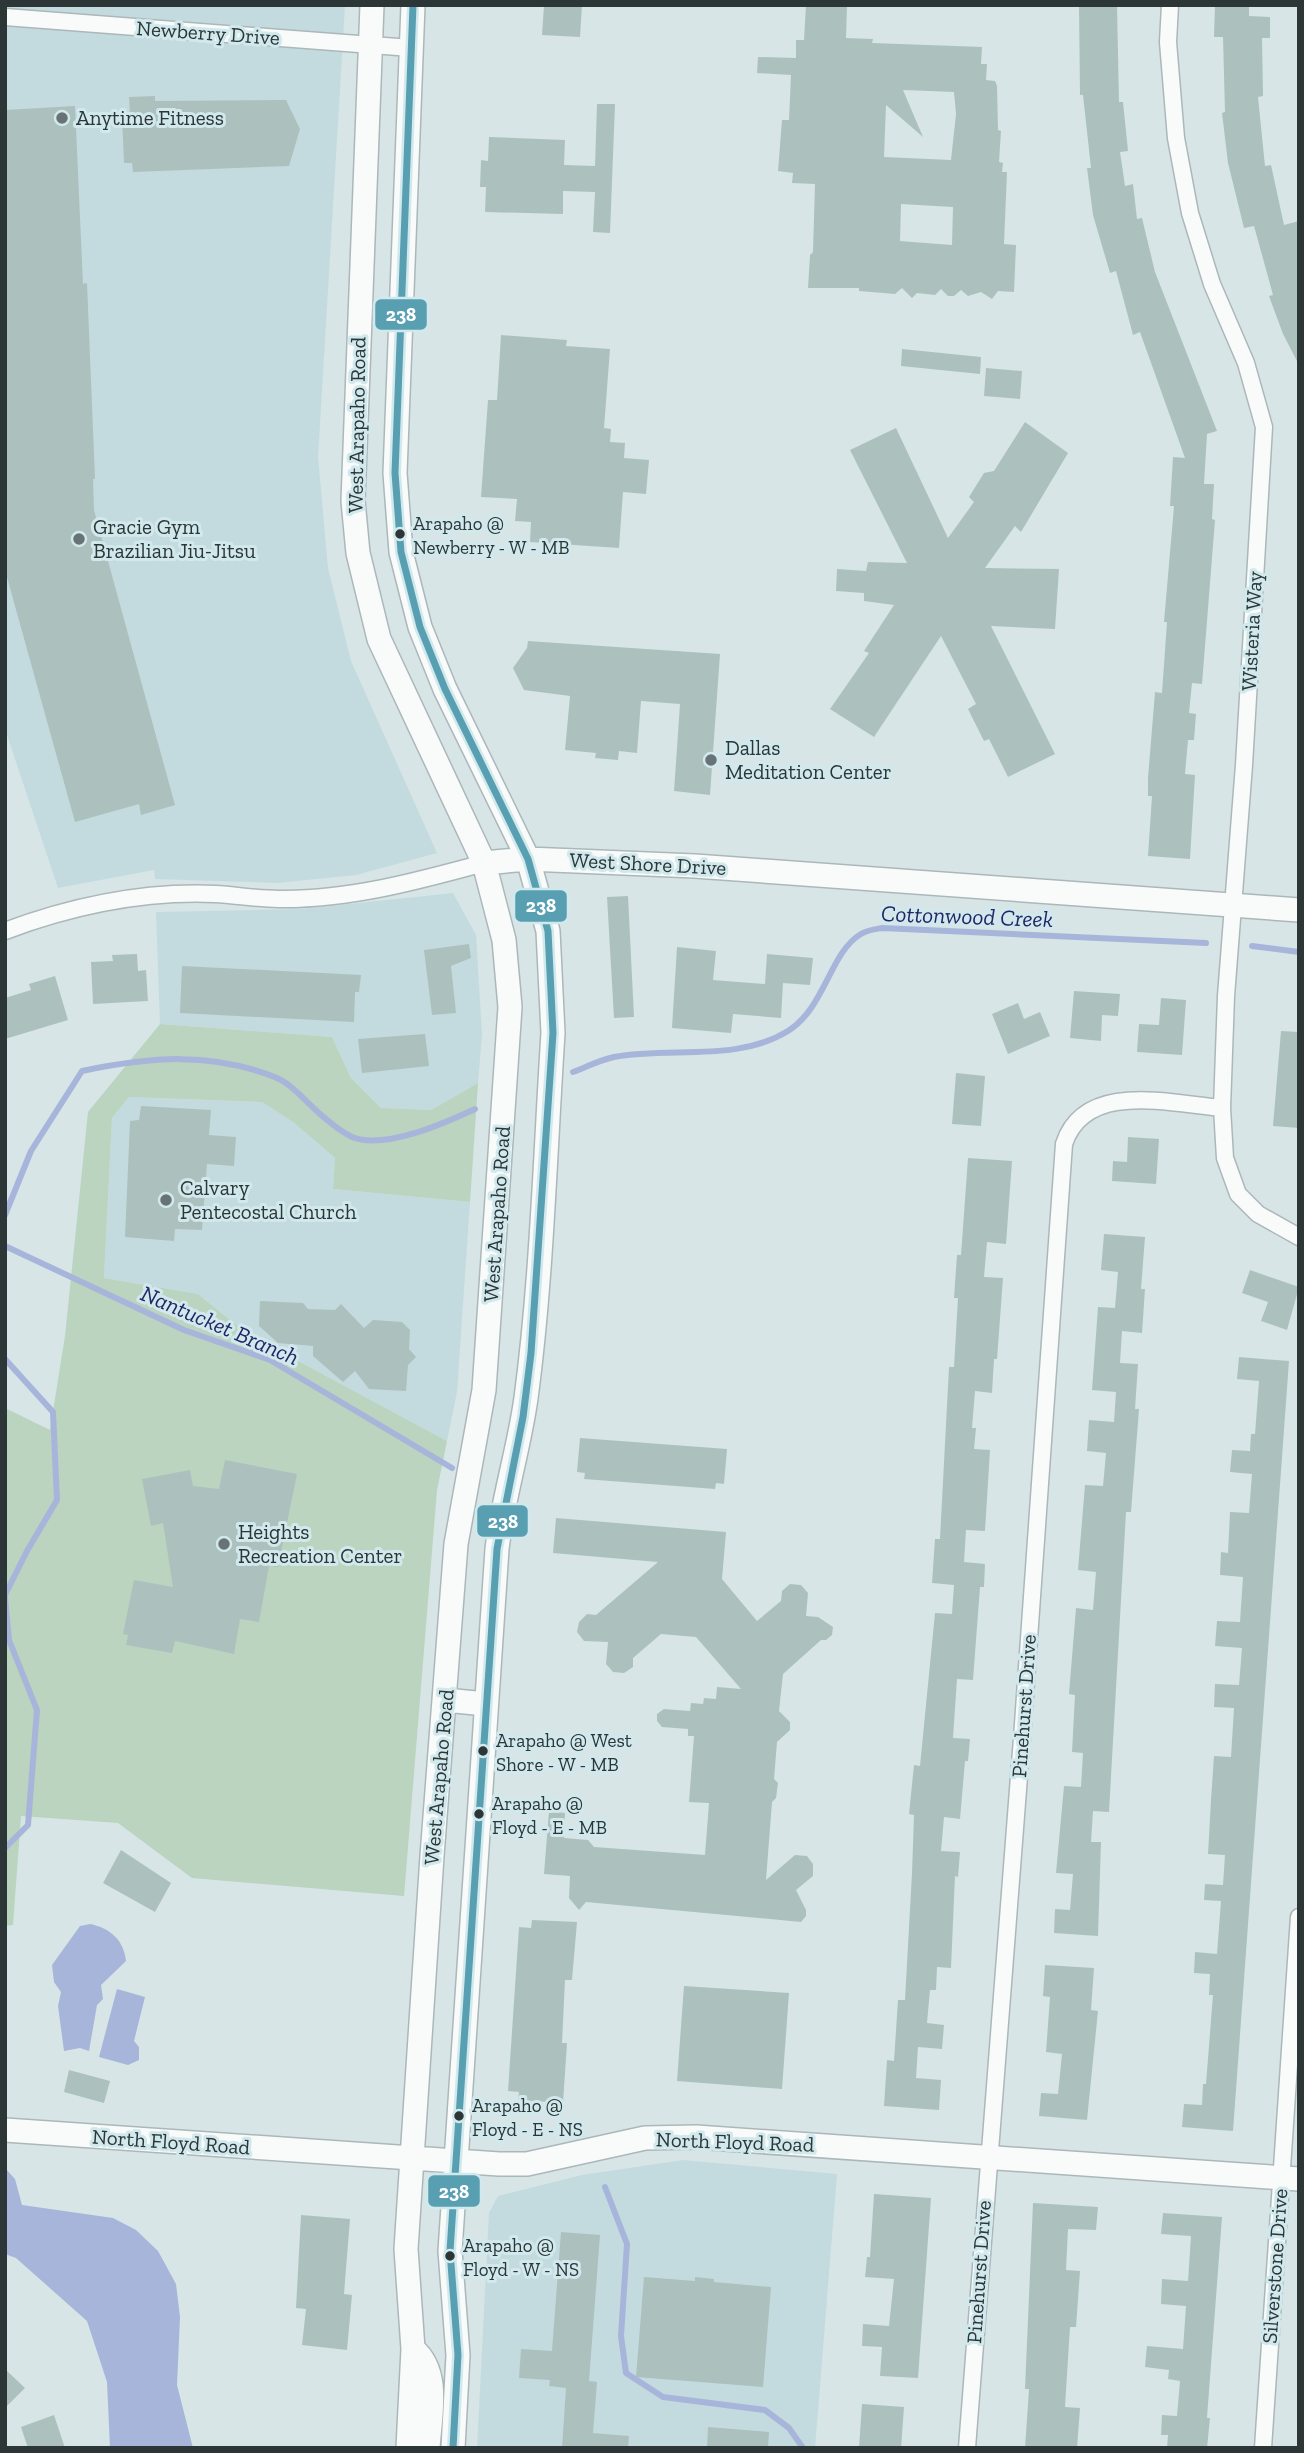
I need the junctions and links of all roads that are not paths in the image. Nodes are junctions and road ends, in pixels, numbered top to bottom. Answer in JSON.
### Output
{"nodes":[{"id":1,"x":372,"y":5,"type":"edge"},
{"id":2,"x":413,"y":5,"type":"edge"},
{"id":3,"x":1170,"y":5,"type":"edge"},
{"id":4,"x":5,"y":18,"type":"edge"},
{"id":5,"x":370,"y":46,"type":"junction"},
{"id":6,"x":411,"y":48,"type":"junction"},
{"id":7,"x":360,"y":318,"type":"junction"},
{"id":8,"x":400,"y":321,"type":"junction"},
{"id":9,"x":528,"y":859,"type":"junction"},
{"id":10,"x":484,"y":863,"type":"junction"},
{"id":11,"x":1231,"y":904,"type":"junction"},
{"id":12,"x":1299,"y":910,"type":"edge"},
{"id":13,"x":5,"y":931,"type":"edge"},
{"id":14,"x":1222,"y":1108,"type":"junction"},
{"id":15,"x":1299,"y":1237,"type":"edge"},
{"id":16,"x":445,"y":1700,"type":"junction"},
{"id":17,"x":486,"y":1704,"type":"junction"},
{"id":18,"x":1299,"y":1917,"type":"edge"},
{"id":19,"x":5,"y":2130,"type":"edge"},
{"id":20,"x":988,"y":2155,"type":"junction"},
{"id":21,"x":413,"y":2160,"type":"junction"},
{"id":22,"x":455,"y":2162,"type":"junction"},
{"id":23,"x":1289,"y":2179,"type":"edge"},
{"id":24,"x":413,"y":2349,"type":"junction"},
{"id":25,"x":408,"y":2448,"type":"edge"},
{"id":26,"x":428,"y":2448,"type":"edge"},
{"id":27,"x":453,"y":2448,"type":"edge"},
{"id":28,"x":967,"y":2448,"type":"edge"},
{"id":29,"x":1263,"y":2448,"type":"edge"}],
"edges":[{"from":1,"to":5,"type":"main road","name":"West Arapaho Road"},
{"from":2,"to":6,"type":"main road","name":"West Arapaho Road"},
{"from":3,"to":11,"type":"street","name":"Wisteria Way"},
{"from":4,"to":5,"type":"street","name":"Newberry Drive"},
{"from":5,"to":6,"type":"street","name":"Newberry Drive"},
{"from":5,"to":7,"type":"main road","name":"West Arapaho Road"},
{"from":6,"to":8,"type":"main road","name":"West Arapaho Road"},
{"from":7,"to":8,"type":"main road"},
{"from":7,"to":10,"type":"main road","name":"West Arapaho Road"},
{"from":8,"to":9,"type":"main road","name":"West Arapaho Road"},
{"from":9,"to":10,"type":"main road","name":"West Shore Drive"},
{"from":9,"to":11,"type":"main road","name":"West Shore Drive"},
{"from":9,"to":17,"type":"main road","name":"West Arapaho Road"},
{"from":10,"to":13,"type":"street","name":"West Shore Drive"},
{"from":10,"to":16,"type":"main road","name":"West Arapaho Road"},
{"from":11,"to":12,"type":"main road","name":"West Shore Drive"},
{"from":11,"to":14,"type":"street","name":"Wisteria Way"},
{"from":14,"to":15,"type":"street","name":"Wisteria Way"},
{"from":14,"to":20,"type":"street","name":"Pinehurst Drive"},
{"from":16,"to":17,"type":"main road"},
{"from":16,"to":21,"type":"main road","name":"West Arapaho Road"},
{"from":17,"to":22,"type":"main road","name":"West Arapaho Road"},
{"from":18,"to":23,"type":"street","name":"Silverstone Drive"},
{"from":19,"to":21,"type":"main road","name":"North Floyd Road"},
{"from":20,"to":22,"type":"main road","name":"North Floyd Road"},
{"from":20,"to":23,"type":"main road","name":"North Floyd Road"},
{"from":20,"to":28,"type":"street","name":"Pinehurst Drive"},
{"from":21,"to":22,"type":"main road","name":"North Floyd Road"},
{"from":21,"to":24,"type":"main road","name":"West Arapaho Road"},
{"from":22,"to":27,"type":"main road","name":"West Arapaho Road"},
{"from":23,"to":29,"type":"street","name":"Silverstone Drive"},
{"from":24,"to":25,"type":"main road","name":"West Arapaho Road"},
{"from":24,"to":26,"type":"main road"}]}
